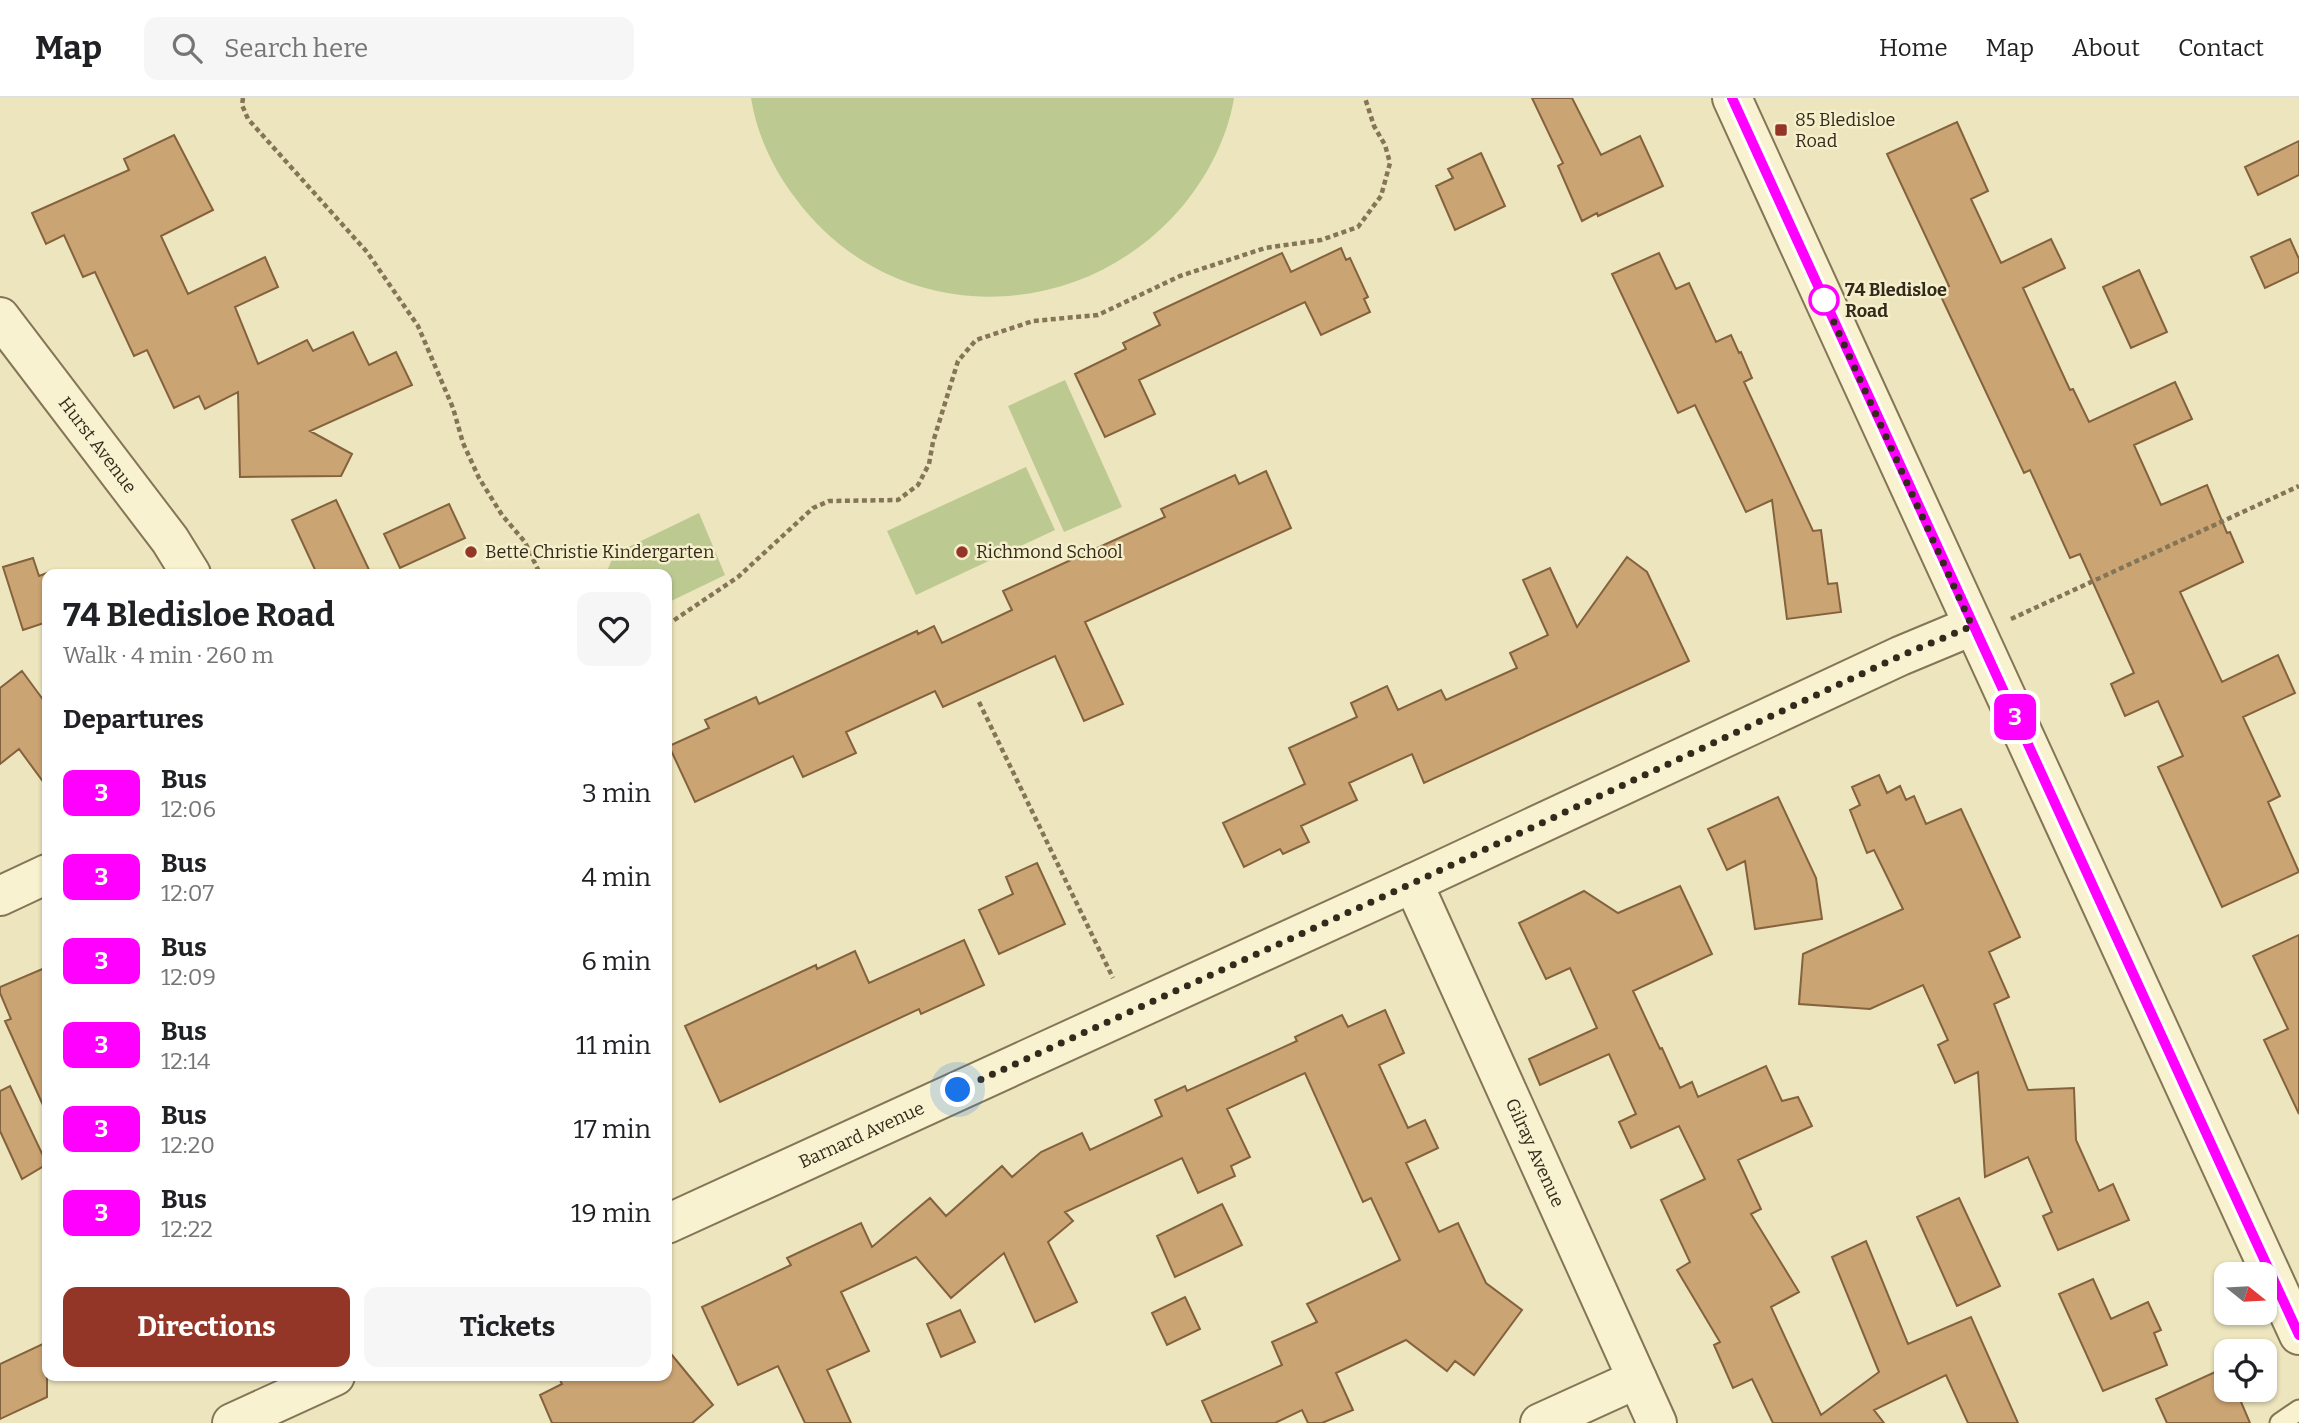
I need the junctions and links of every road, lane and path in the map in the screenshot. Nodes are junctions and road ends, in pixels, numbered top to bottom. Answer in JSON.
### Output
{"nodes":[{"id":1,"x":243,"y":98,"type":"edge"},
{"id":2,"x":1365,"y":98,"type":"edge"},
{"id":3,"x":1732,"y":98,"type":"edge"},
{"id":4,"x":0,"y":317,"type":"edge"},
{"id":5,"x":2299,"y":486,"type":"edge"},
{"id":6,"x":188,"y":569,"type":"edge"},
{"id":7,"x":538,"y":569,"type":"edge"},
{"id":8,"x":672,"y":622,"type":"edge"},
{"id":9,"x":1974,"y":630,"type":"junction"},
{"id":10,"x":979,"y":702,"type":"dead end"},
{"id":11,"x":42,"y":876,"type":"edge"},
{"id":12,"x":1413,"y":883,"type":"junction"},
{"id":13,"x":0,"y":896,"type":"edge"},
{"id":14,"x":1128,"y":1012,"type":"junction"},
{"id":15,"x":672,"y":1222,"type":"edge"},
{"id":16,"x":2299,"y":1335,"type":"edge"},
{"id":17,"x":1637,"y":1379,"type":"junction"},
{"id":18,"x":324,"y":1381,"type":"edge"},
{"id":19,"x":2299,"y":1410,"type":"edge"},
{"id":20,"x":232,"y":1423,"type":"edge"},
{"id":21,"x":1541,"y":1423,"type":"edge"},
{"id":22,"x":1657,"y":1423,"type":"edge"},
{"id":23,"x":2280,"y":1423,"type":"edge"}],
"edges":[{"from":1,"to":7,"type":"path"},
{"from":2,"to":8,"type":"path"},
{"from":3,"to":9,"type":"street"},
{"from":4,"to":6,"type":"street","name":"Hurst Avenue"},
{"from":5,"to":9,"type":"path"},
{"from":9,"to":12,"type":"street","name":"Barnard Avenue"},
{"from":9,"to":16,"type":"street"},
{"from":10,"to":14,"type":"path"},
{"from":11,"to":13,"type":"street"},
{"from":12,"to":14,"type":"street","name":"Barnard Avenue"},
{"from":12,"to":17,"type":"street","name":"Gilray Avenue"},
{"from":14,"to":15,"type":"street","name":"Barnard Avenue"},
{"from":17,"to":21,"type":"street"},
{"from":17,"to":22,"type":"street","name":"Gilray Avenue"},
{"from":18,"to":20,"type":"street"},
{"from":19,"to":23,"type":"lane"}]}
